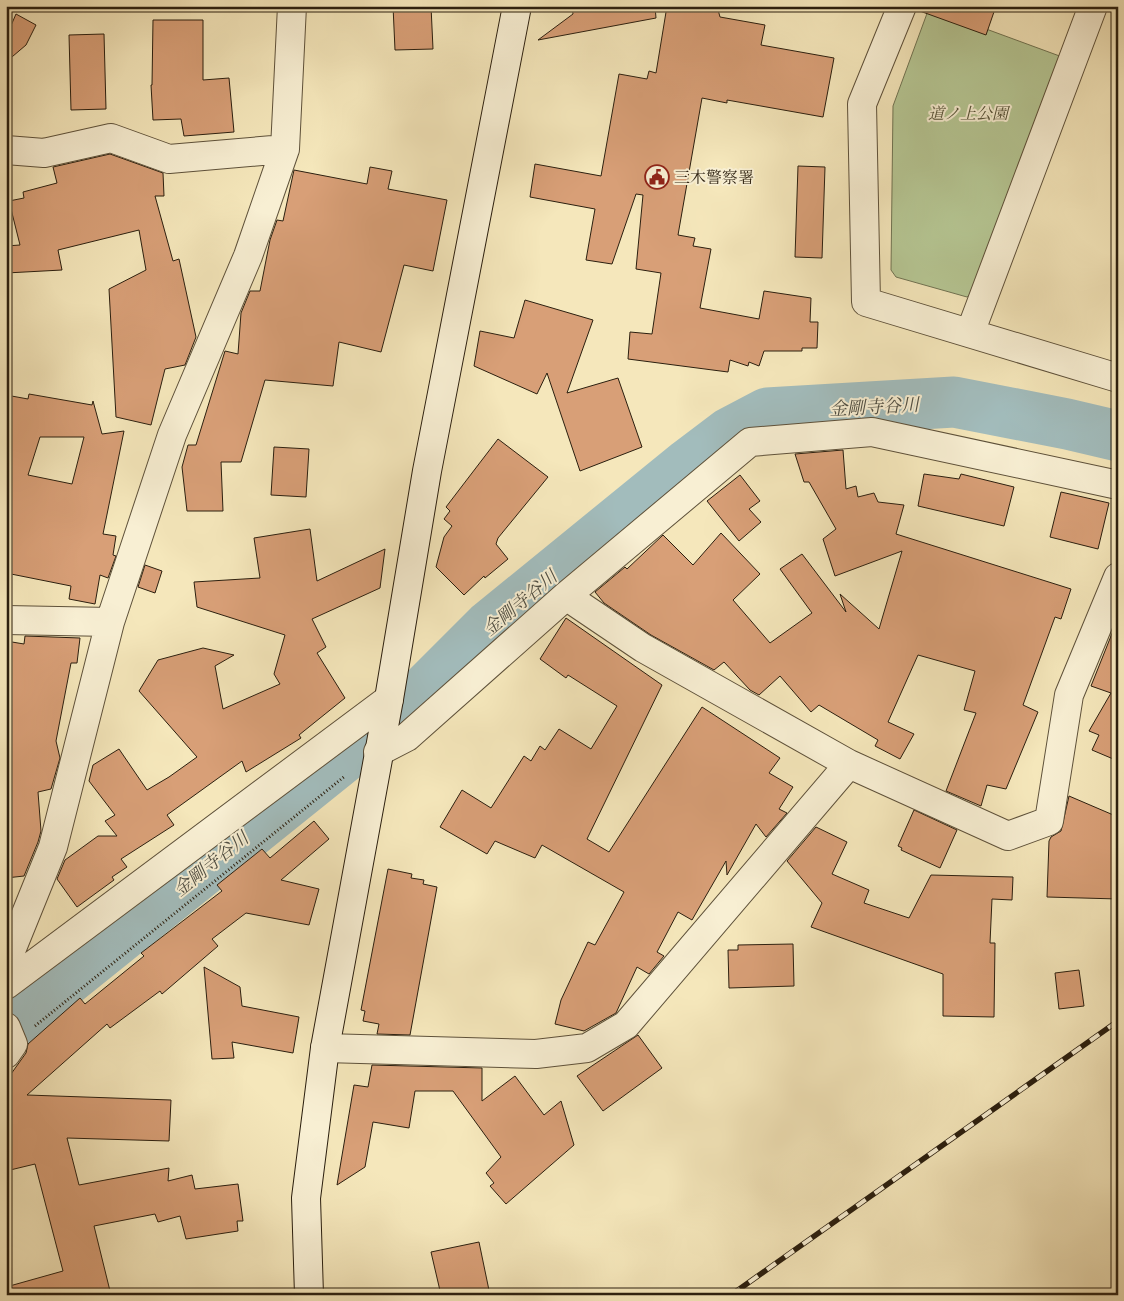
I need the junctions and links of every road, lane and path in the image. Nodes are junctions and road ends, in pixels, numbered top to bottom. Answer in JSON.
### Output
{"nodes":[{"id":1,"x":292,"y":6,"type":"edge"},
{"id":2,"x":517,"y":6,"type":"edge"},
{"id":3,"x":902,"y":6,"type":"edge"},
{"id":4,"x":1093,"y":6,"type":"edge"},
{"id":5,"x":284,"y":148,"type":"junction"},
{"id":6,"x":6,"y":150,"type":"edge"},
{"id":7,"x":970,"y":333,"type":"junction"},
{"id":8,"x":1118,"y":378,"type":"edge"},
{"id":9,"x":1118,"y":485,"type":"edge"},
{"id":10,"x":1118,"y":577,"type":"edge"},
{"id":11,"x":566,"y":596,"type":"junction"},
{"id":12,"x":6,"y":620,"type":"edge"},
{"id":13,"x":110,"y":622,"type":"junction"},
{"id":14,"x":389,"y":699,"type":"junction"},
{"id":15,"x":378,"y":752,"type":"junction"},
{"id":16,"x":849,"y":764,"type":"junction"},
{"id":17,"x":6,"y":963,"type":"edge"},
{"id":18,"x":6,"y":985,"type":"edge"},
{"id":19,"x":8,"y":1042,"type":"edge"},
{"id":20,"x":325,"y":1048,"type":"junction"},
{"id":21,"x":309,"y":1295,"type":"edge"}],
"edges":[{"from":1,"to":5,"type":"street"},
{"from":2,"to":14,"type":"street"},
{"from":3,"to":7,"type":"street"},
{"from":4,"to":7,"type":"street"},
{"from":5,"to":6,"type":"street"},
{"from":5,"to":13,"type":"street"},
{"from":7,"to":8,"type":"street"},
{"from":9,"to":11,"type":"street"},
{"from":10,"to":16,"type":"street"},
{"from":11,"to":15,"type":"street"},
{"from":11,"to":16,"type":"street"},
{"from":12,"to":13,"type":"street"},
{"from":13,"to":17,"type":"street"},
{"from":14,"to":15,"type":"street"},
{"from":14,"to":18,"type":"street"},
{"from":15,"to":19,"type":"path"},
{"from":15,"to":20,"type":"street"},
{"from":16,"to":20,"type":"street"},
{"from":20,"to":21,"type":"street"}]}
